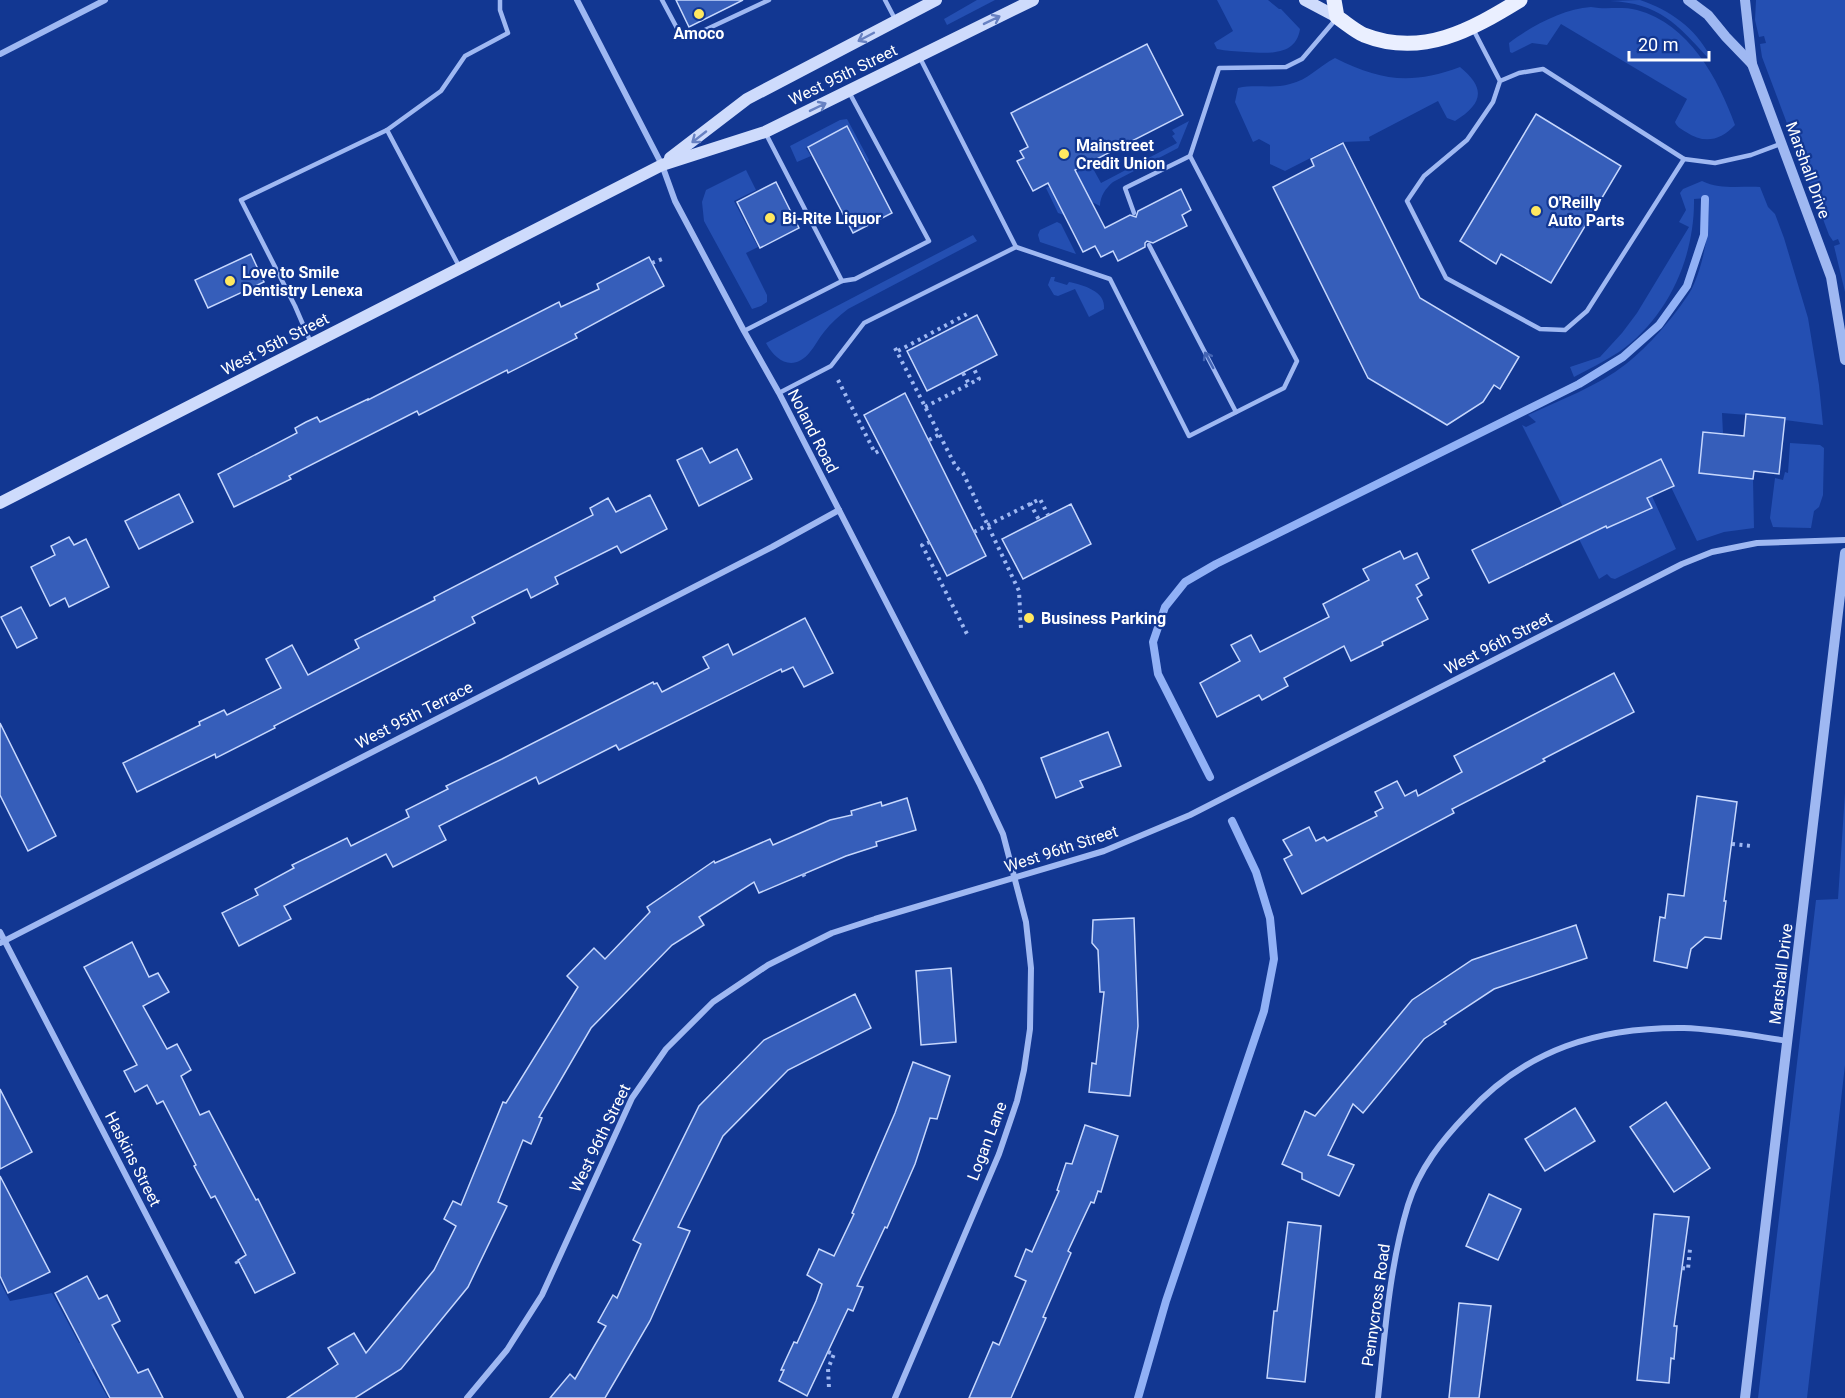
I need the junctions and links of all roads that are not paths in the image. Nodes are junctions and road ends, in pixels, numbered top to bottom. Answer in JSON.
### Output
{"nodes":[{"id":1,"x":105,"y":0,"type":"edge"},
{"id":2,"x":500,"y":0,"type":"edge"},
{"id":3,"x":577,"y":0,"type":"edge"},
{"id":4,"x":662,"y":0,"type":"edge"},
{"id":5,"x":769,"y":0,"type":"edge"},
{"id":6,"x":885,"y":0,"type":"edge"},
{"id":7,"x":936,"y":0,"type":"edge"},
{"id":8,"x":1033,"y":0,"type":"edge"},
{"id":9,"x":1305,"y":0,"type":"edge"},
{"id":10,"x":1334,"y":0,"type":"edge"},
{"id":11,"x":1520,"y":0,"type":"edge"},
{"id":12,"x":1688,"y":0,"type":"edge"},
{"id":13,"x":1745,"y":0,"type":"edge"},
{"id":14,"x":1337,"y":17,"type":"junction"},
{"id":15,"x":897,"y":21,"type":"junction"},
{"id":16,"x":1472,"y":26,"type":"junction"},
{"id":17,"x":0,"y":54,"type":"edge"},
{"id":18,"x":919,"y":56,"type":"junction"},
{"id":19,"x":1752,"y":64,"type":"junction"},
{"id":20,"x":1500,"y":81,"type":"junction"},
{"id":21,"x":849,"y":92,"type":"junction"},
{"id":22,"x":387,"y":130,"type":"junction"},
{"id":23,"x":765,"y":132,"type":"junction"},
{"id":24,"x":1782,"y":143,"type":"junction"},
{"id":25,"x":1190,"y":156,"type":"junction"},
{"id":26,"x":1684,"y":159,"type":"junction"},
{"id":27,"x":662,"y":165,"type":"junction"},
{"id":28,"x":1134,"y":213,"type":"dead end"},
{"id":29,"x":1149,"y":245,"type":"dead end"},
{"id":30,"x":1016,"y":247,"type":"junction"},
{"id":31,"x":460,"y":268,"type":"junction"},
{"id":32,"x":842,"y":281,"type":"junction"},
{"id":33,"x":744,"y":331,"type":"junction"},
{"id":34,"x":312,"y":344,"type":"junction"},
{"id":35,"x":1845,"y":360,"type":"edge"},
{"id":36,"x":779,"y":393,"type":"junction"},
{"id":37,"x":1236,"y":412,"type":"junction"},
{"id":38,"x":0,"y":503,"type":"edge"},
{"id":39,"x":838,"y":510,"type":"junction"},
{"id":40,"x":1845,"y":540,"type":"edge"},
{"id":41,"x":1845,"y":554,"type":"edge"},
{"id":42,"x":1015,"y":879,"type":"junction"},
{"id":43,"x":0,"y":932,"type":"edge"},
{"id":44,"x":2,"y":942,"type":"edge"},
{"id":45,"x":1788,"y":1041,"type":"junction"},
{"id":46,"x":241,"y":1398,"type":"edge"},
{"id":47,"x":467,"y":1398,"type":"edge"},
{"id":48,"x":896,"y":1398,"type":"edge"},
{"id":49,"x":1378,"y":1398,"type":"edge"},
{"id":50,"x":1744,"y":1398,"type":"edge"}],
"edges":[{"from":1,"to":17,"type":"street"},
{"from":2,"to":22,"type":"lane"},
{"from":3,"to":27,"type":"street","name":"Noland Road"},
{"from":4,"to":5,"type":"lane"},
{"from":6,"to":15,"type":"lane"},
{"from":7,"to":15,"type":"main road","name":"West 95th Street"},
{"from":18,"to":8,"type":"main road","name":"West 95th Street","one_way":true},
{"from":9,"to":14,"type":"main road"},
{"from":10,"to":14,"type":"main road"},
{"from":11,"to":16,"type":"main road"},
{"from":12,"to":19,"type":"street","name":"Marshall Drive"},
{"from":13,"to":19,"type":"street","name":"Marshall Drive"},
{"from":14,"to":16,"type":"main road"},
{"from":14,"to":25,"type":"lane"},
{"from":15,"to":27,"type":"main road","name":"West 95th Street","one_way":true},
{"from":16,"to":20,"type":"lane"},
{"from":18,"to":21,"type":"main road","name":"West 95th Street"},
{"from":18,"to":30,"type":"lane"},
{"from":19,"to":24,"type":"street","name":"Marshall Drive"},
{"from":20,"to":26,"type":"lane"},
{"from":20,"to":26,"type":"lane"},
{"from":23,"to":21,"type":"main road","name":"West 95th Street","one_way":true},
{"from":21,"to":32,"type":"lane"},
{"from":22,"to":31,"type":"lane"},
{"from":22,"to":34,"type":"lane"},
{"from":23,"to":27,"type":"main road","name":"West 95th Street"},
{"from":23,"to":32,"type":"lane"},
{"from":24,"to":26,"type":"lane"},
{"from":24,"to":35,"type":"street","name":"Marshall Drive"},
{"from":25,"to":28,"type":"lane"},
{"from":25,"to":37,"type":"lane"},
{"from":27,"to":31,"type":"main road","name":"West 95th Street"},
{"from":27,"to":33,"type":"street","name":"Noland Road"},
{"from":37,"to":29,"type":"lane","one_way":true},
{"from":30,"to":36,"type":"lane"},
{"from":30,"to":37,"type":"lane"},
{"from":31,"to":34,"type":"main road","name":"West 95th Street"},
{"from":32,"to":33,"type":"lane"},
{"from":33,"to":36,"type":"street","name":"Noland Road"},
{"from":34,"to":38,"type":"main road","name":"West 95th Street"},
{"from":36,"to":39,"type":"street","name":"Noland Road"},
{"from":39,"to":42,"type":"street","name":"Noland Road"},
{"from":39,"to":44,"type":"street","name":"West 95th Terrace"},
{"from":40,"to":42,"type":"street","name":"West 96th Street"},
{"from":41,"to":45,"type":"street","name":"Marshall Drive"},
{"from":42,"to":47,"type":"street","name":"West 96th Street"},
{"from":42,"to":48,"type":"street","name":"Logan Lane"},
{"from":43,"to":44,"type":"street","name":"Haskins Street"},
{"from":44,"to":46,"type":"street","name":"Haskins Street"},
{"from":45,"to":49,"type":"street","name":"Pennycross Road"},
{"from":45,"to":50,"type":"street","name":"Marshall Drive"}]}
